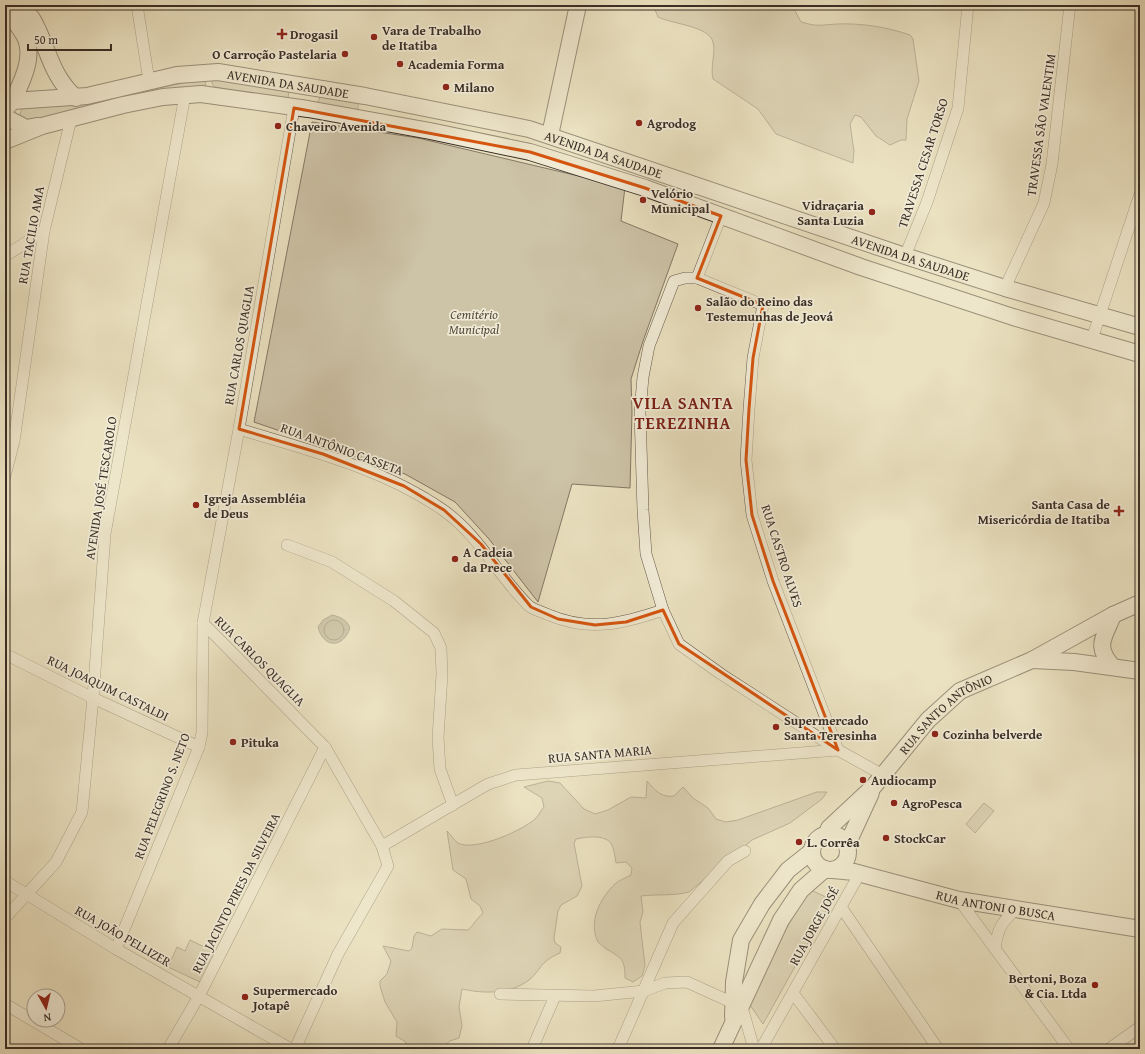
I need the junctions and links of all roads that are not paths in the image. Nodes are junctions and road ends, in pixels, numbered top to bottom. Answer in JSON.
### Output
{"nodes":[{"id":1,"x":21,"y":5,"type":"edge"},
{"id":2,"x":137,"y":5,"type":"edge"},
{"id":3,"x":578,"y":5,"type":"edge"},
{"id":4,"x":968,"y":5,"type":"edge"},
{"id":5,"x":1070,"y":5,"type":"edge"},
{"id":6,"x":5,"y":8,"type":"edge"},
{"id":7,"x":149,"y":81,"type":"junction"},
{"id":8,"x":312,"y":87,"type":"junction"},
{"id":9,"x":184,"y":95,"type":"junction"},
{"id":10,"x":365,"y":96,"type":"junction"},
{"id":11,"x":76,"y":98,"type":"junction"},
{"id":12,"x":8,"y":104,"type":"edge"},
{"id":13,"x":406,"y":104,"type":"junction"},
{"id":14,"x":294,"y":108,"type":"junction"},
{"id":15,"x":5,"y":117,"type":"edge"},
{"id":16,"x":361,"y":118,"type":"junction"},
{"id":17,"x":71,"y":119,"type":"junction"},
{"id":18,"x":399,"y":125,"type":"junction"},
{"id":19,"x":42,"y":126,"type":"junction"},
{"id":20,"x":550,"y":135,"type":"junction"},
{"id":21,"x":5,"y":141,"type":"edge"},
{"id":22,"x":1140,"y":194,"type":"edge"},
{"id":23,"x":721,"y":216,"type":"junction"},
{"id":24,"x":44,"y":231,"type":"junction"},
{"id":25,"x":850,"y":237,"type":"junction"},
{"id":26,"x":5,"y":256,"type":"edge"},
{"id":27,"x":905,"y":256,"type":"junction"},
{"id":28,"x":841,"y":260,"type":"junction"},
{"id":29,"x":697,"y":278,"type":"junction"},
{"id":30,"x":1005,"y":288,"type":"junction"},
{"id":31,"x":1099,"y":315,"type":"junction"},
{"id":32,"x":1140,"y":327,"type":"edge"},
{"id":33,"x":1092,"y":339,"type":"junction"},
{"id":34,"x":1140,"y":354,"type":"edge"},
{"id":35,"x":239,"y":429,"type":"junction"},
{"id":36,"x":5,"y":476,"type":"edge"},
{"id":37,"x":287,"y":545,"type":"dead end"},
{"id":38,"x":1140,"y":603,"type":"edge"},
{"id":39,"x":663,"y":610,"type":"junction"},
{"id":40,"x":1113,"y":615,"type":"junction"},
{"id":41,"x":203,"y":623,"type":"junction"},
{"id":42,"x":5,"y":654,"type":"edge"},
{"id":43,"x":1032,"y":660,"type":"junction"},
{"id":44,"x":1113,"y":667,"type":"junction"},
{"id":45,"x":1140,"y":672,"type":"edge"},
{"id":46,"x":93,"y":698,"type":"junction"},
{"id":47,"x":199,"y":747,"type":"junction"},
{"id":48,"x":325,"y":747,"type":"junction"},
{"id":49,"x":838,"y":750,"type":"junction"},
{"id":50,"x":879,"y":781,"type":"junction"},
{"id":51,"x":453,"y":804,"type":"junction"},
{"id":52,"x":827,"y":834,"type":"junction"},
{"id":53,"x":382,"y":846,"type":"junction"},
{"id":54,"x":848,"y":849,"type":"junction"},
{"id":55,"x":744,"y":851,"type":"dead end"},
{"id":56,"x":812,"y":851,"type":"junction"},
{"id":57,"x":829,"y":870,"type":"junction"},
{"id":58,"x":857,"y":873,"type":"junction"},
{"id":59,"x":5,"y":881,"type":"edge"},
{"id":60,"x":25,"y":895,"type":"junction"},
{"id":61,"x":959,"y":900,"type":"junction"},
{"id":62,"x":841,"y":907,"type":"junction"},
{"id":63,"x":1016,"y":909,"type":"junction"},
{"id":64,"x":5,"y":918,"type":"edge"},
{"id":65,"x":1140,"y":929,"type":"edge"},
{"id":66,"x":995,"y":948,"type":"junction"},
{"id":67,"x":116,"y":949,"type":"junction"},
{"id":68,"x":644,"y":991,"type":"junction"},
{"id":69,"x":793,"y":993,"type":"junction"},
{"id":70,"x":500,"y":994,"type":"dead end"},
{"id":71,"x":199,"y":996,"type":"junction"},
{"id":72,"x":555,"y":996,"type":"junction"},
{"id":73,"x":5,"y":1004,"type":"edge"},
{"id":74,"x":738,"y":1005,"type":"junction"},
{"id":75,"x":1140,"y":1027,"type":"edge"},
{"id":76,"x":81,"y":1049,"type":"edge"},
{"id":77,"x":168,"y":1049,"type":"edge"},
{"id":78,"x":291,"y":1049,"type":"edge"},
{"id":79,"x":295,"y":1049,"type":"edge"},
{"id":80,"x":532,"y":1049,"type":"edge"},
{"id":81,"x":618,"y":1049,"type":"edge"},
{"id":82,"x":721,"y":1049,"type":"edge"},
{"id":83,"x":754,"y":1049,"type":"edge"},
{"id":84,"x":762,"y":1049,"type":"edge"},
{"id":85,"x":835,"y":1049,"type":"edge"},
{"id":86,"x":938,"y":1049,"type":"edge"},
{"id":87,"x":1068,"y":1049,"type":"edge"},
{"id":88,"x":1108,"y":1049,"type":"edge"}],
"edges":[{"from":1,"to":11,"type":"main road"},
{"from":2,"to":7,"type":"street"},
{"from":3,"to":20,"type":"main road"},
{"from":4,"to":27,"type":"street","name":"TRAVESSA CESAR TORSO"},
{"from":5,"to":30,"type":"street","name":"TRAVESSA SÃO VALENTIM"},
{"from":6,"to":12,"type":"main road"},
{"from":7,"to":8,"type":"main road","name":"AVENIDA DA SAUDADE"},
{"from":7,"to":11,"type":"main road","name":"AVENIDA DA SAUDADE"},
{"from":8,"to":10,"type":"main road","name":"AVENIDA DA SAUDADE"},
{"from":8,"to":14,"type":"main road"},
{"from":9,"to":14,"type":"main road","name":"AVENIDA DA SAUDADE"},
{"from":9,"to":17,"type":"main road","name":"AVENIDA DA SAUDADE"},
{"from":9,"to":46,"type":"street","name":"AVENIDA JOSÉ TESCAROLO"},
{"from":10,"to":13,"type":"main road","name":"AVENIDA DA SAUDADE"},
{"from":10,"to":16,"type":"main road"},
{"from":11,"to":12,"type":"main road","name":"AVENIDA DA SAUDADE"},
{"from":13,"to":18,"type":"main road"},
{"from":13,"to":20,"type":"main road","name":"AVENIDA DA SAUDADE"},
{"from":14,"to":16,"type":"main road","name":"AVENIDA DA SAUDADE"},
{"from":14,"to":35,"type":"street","name":"RUA CARLOS QUAGLIA"},
{"from":15,"to":19,"type":"main road"},
{"from":16,"to":18,"type":"main road","name":"AVENIDA DA SAUDADE"},
{"from":17,"to":19,"type":"main road","name":"AVENIDA DA SAUDADE"},
{"from":17,"to":24,"type":"street","name":"RUA TACILIO AMA"},
{"from":18,"to":23,"type":"main road","name":"AVENIDA DA SAUDADE"},
{"from":19,"to":21,"type":"main road"},
{"from":20,"to":25,"type":"main road","name":"AVENIDA DA SAUDADE"},
{"from":22,"to":31,"type":"street"},
{"from":23,"to":28,"type":"main road","name":"AVENIDA DA SAUDADE"},
{"from":23,"to":29,"type":"street"},
{"from":24,"to":26,"type":"street"},
{"from":24,"to":36,"type":"street","name":"RUA TACILIO AMA"},
{"from":25,"to":27,"type":"main road","name":"AVENIDA DA SAUDADE"},
{"from":25,"to":28,"type":"main road"},
{"from":27,"to":30,"type":"main road","name":"AVENIDA DA SAUDADE"},
{"from":28,"to":33,"type":"main road","name":"AVENIDA DA SAUDADE"},
{"from":29,"to":39,"type":"street"},
{"from":29,"to":49,"type":"street","name":"RUA CASTRO ALVES"},
{"from":30,"to":31,"type":"main road","name":"AVENIDA DA SAUDADE"},
{"from":31,"to":32,"type":"main road","name":"AVENIDA DA SAUDADE"},
{"from":31,"to":33,"type":"street"},
{"from":33,"to":34,"type":"main road","name":"AVENIDA DA SAUDADE"},
{"from":35,"to":39,"type":"street","name":"RUA ANTÔNIO CASSETA"},
{"from":35,"to":41,"type":"street","name":"RUA CARLOS QUAGLIA"},
{"from":37,"to":51,"type":"street"},
{"from":38,"to":40,"type":"main road","name":"RUA SANTO ANTÔNIO"},
{"from":39,"to":49,"type":"street"},
{"from":40,"to":43,"type":"main road","name":"RUA SANTO ANTÔNIO"},
{"from":40,"to":44,"type":"main road"},
{"from":41,"to":47,"type":"street","name":"RUA PELEGRINO S. NETO"},
{"from":41,"to":48,"type":"street","name":"RUA CARLOS QUAGLIA"},
{"from":42,"to":46,"type":"street","name":"RUA JOAQUIM CASTALDI"},
{"from":43,"to":44,"type":"main road"},
{"from":43,"to":50,"type":"main road","name":"RUA SANTO ANTÔNIO"},
{"from":44,"to":45,"type":"main road"},
{"from":46,"to":47,"type":"street","name":"RUA JOAQUIM CASTALDI"},
{"from":46,"to":60,"type":"street","name":"AVENIDA JOSÉ TESCAROLO"},
{"from":47,"to":67,"type":"street","name":"RUA PELEGRINO S. NETO"},
{"from":48,"to":53,"type":"street","name":"RUA CARLOS QUAGLIA"},
{"from":48,"to":71,"type":"street","name":"RUA JACINTO PIRES DA SILVEIRA"},
{"from":49,"to":50,"type":"street"},
{"from":49,"to":51,"type":"street","name":"RUA SANTA MARIA"},
{"from":50,"to":52,"type":"main road","name":"RUA SANTO ANTÔNIO"},
{"from":50,"to":54,"type":"main road","name":"RUA SANTO ANTÔNIO"},
{"from":51,"to":53,"type":"street","name":"RUA SANTA MARIA"},
{"from":52,"to":54,"type":"main road"},
{"from":52,"to":56,"type":"main road","name":"RUA SANTO ANTÔNIO"},
{"from":53,"to":79,"type":"street","name":"RUA CARLOS QUAGLIA"},
{"from":54,"to":57,"type":"main road","name":"RUA SANTO ANTÔNIO"},
{"from":54,"to":58,"type":"main road"},
{"from":55,"to":68,"type":"street"},
{"from":56,"to":57,"type":"main road"},
{"from":56,"to":74,"type":"main road","name":"RUA SANTO ANTÔNIO"},
{"from":57,"to":58,"type":"main road","name":"RUA ANTONI O BUSCA"},
{"from":57,"to":74,"type":"main road","name":"RUA SANTO ANTÔNIO"},
{"from":58,"to":61,"type":"main road","name":"RUA ANTONI O BUSCA"},
{"from":58,"to":62,"type":"street","name":"RUA JORGE JOSÉ"},
{"from":59,"to":60,"type":"street","name":"RUA JOÃO PELLIZER"},
{"from":60,"to":64,"type":"street","name":"AVENIDA JOSÉ TESCAROLO"},
{"from":60,"to":67,"type":"street","name":"RUA JOÃO PELLIZER"},
{"from":61,"to":63,"type":"main road","name":"RUA ANTONI O BUSCA"},
{"from":61,"to":66,"type":"street"},
{"from":62,"to":69,"type":"street","name":"RUA JORGE JOSÉ"},
{"from":62,"to":86,"type":"street"},
{"from":63,"to":65,"type":"main road","name":"RUA ANTONI O BUSCA"},
{"from":63,"to":66,"type":"street"},
{"from":66,"to":87,"type":"street"},
{"from":67,"to":71,"type":"street","name":"RUA JOÃO PELLIZER"},
{"from":68,"to":72,"type":"street"},
{"from":68,"to":74,"type":"street"},
{"from":68,"to":81,"type":"street"},
{"from":69,"to":84,"type":"street","name":"RUA JORGE JOSÉ"},
{"from":69,"to":85,"type":"street"},
{"from":70,"to":72,"type":"street"},
{"from":71,"to":77,"type":"street","name":"RUA JACINTO PIRES DA SILVEIRA"},
{"from":71,"to":78,"type":"street","name":"RUA JOÃO PELLIZER"},
{"from":72,"to":80,"type":"street"},
{"from":73,"to":76,"type":"street"},
{"from":74,"to":82,"type":"main road","name":"RUA SANTO ANTÔNIO"},
{"from":74,"to":83,"type":"street"},
{"from":75,"to":88,"type":"street"}]}
